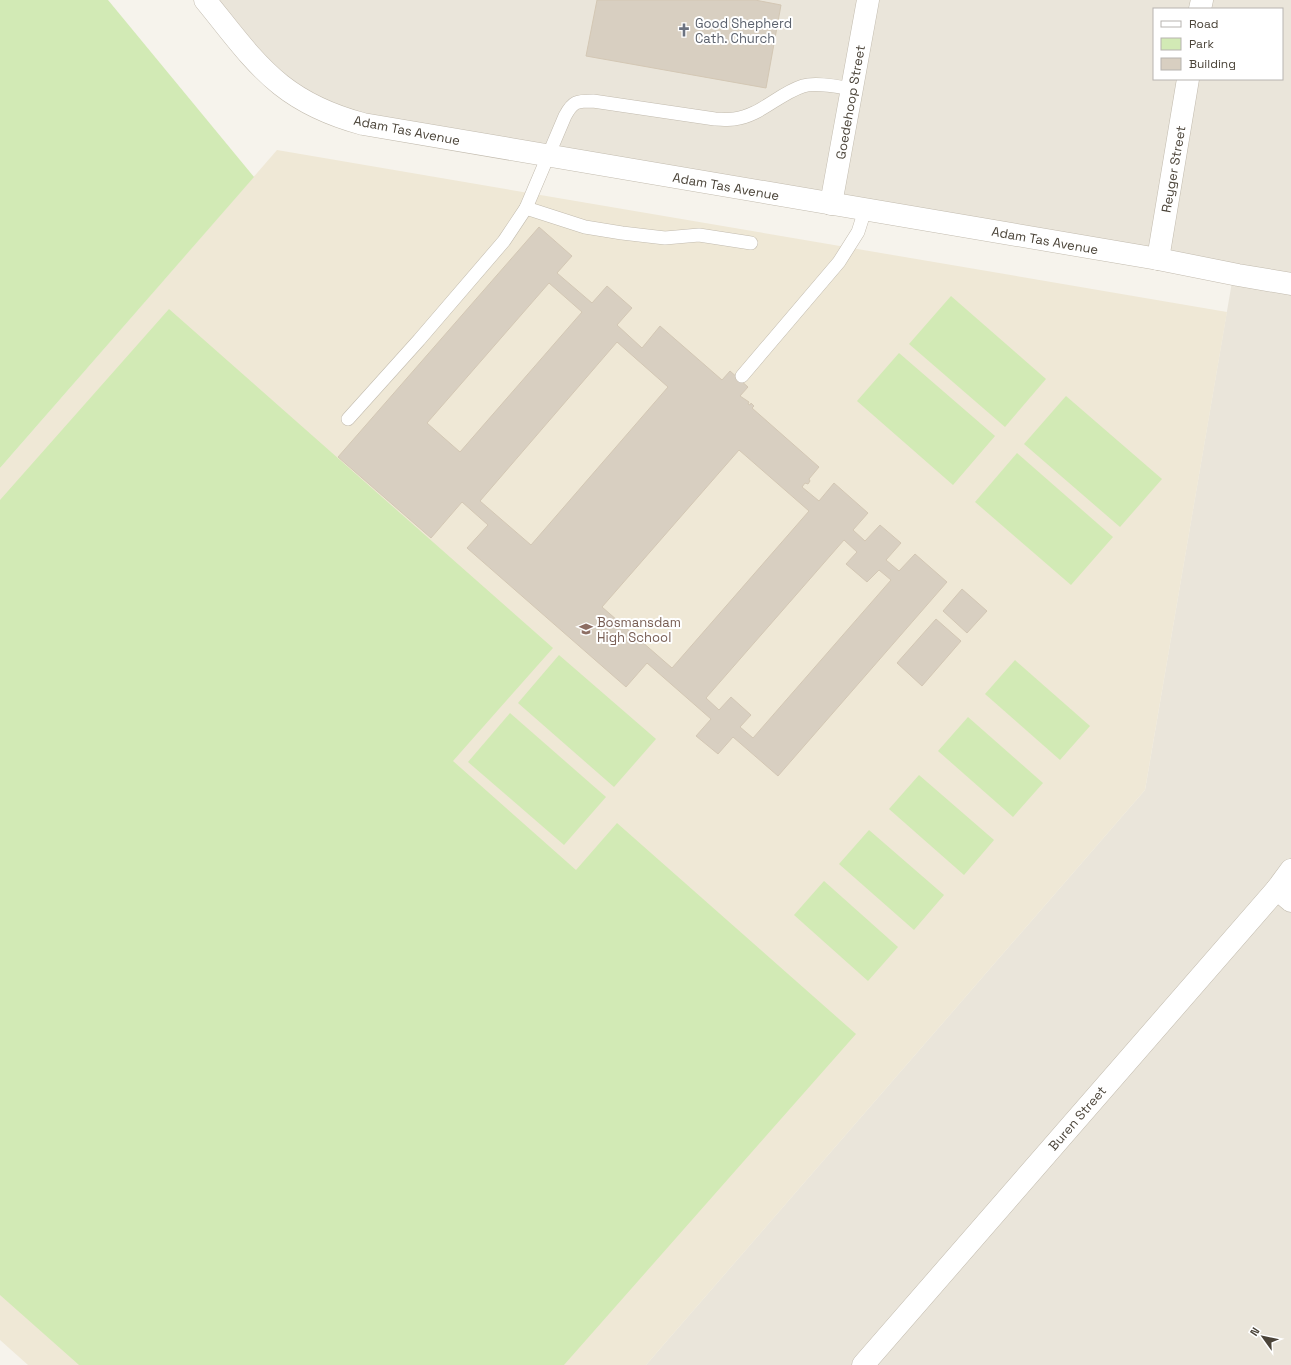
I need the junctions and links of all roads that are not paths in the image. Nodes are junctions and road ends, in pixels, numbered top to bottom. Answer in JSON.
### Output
{"nodes":[{"id":1,"x":205,"y":0,"type":"edge"},
{"id":2,"x":868,"y":0,"type":"edge"},
{"id":3,"x":1188,"y":80,"type":"edge"},
{"id":4,"x":852,"y":89,"type":"junction"},
{"id":5,"x":549,"y":156,"type":"junction"},
{"id":6,"x":832,"y":204,"type":"junction"},
{"id":7,"x":526,"y":208,"type":"junction"},
{"id":8,"x":865,"y":210,"type":"junction"},
{"id":9,"x":751,"y":243,"type":"dead end"},
{"id":10,"x":1158,"y":259,"type":"junction"},
{"id":11,"x":1291,"y":284,"type":"edge"},
{"id":12,"x":742,"y":376,"type":"dead end"},
{"id":13,"x":348,"y":419,"type":"dead end"},
{"id":14,"x":1291,"y":870,"type":"edge"},
{"id":15,"x":1284,"y":895,"type":"edge"},
{"id":16,"x":863,"y":1365,"type":"edge"}],
"edges":[{"from":1,"to":5,"type":"street","name":"Adam Tas Avenue"},
{"from":2,"to":4,"type":"street","name":"Goedehoop Street"},
{"from":3,"to":10,"type":"street","name":"Reyger Street"},
{"from":4,"to":5,"type":"lane"},
{"from":4,"to":6,"type":"street","name":"Goedehoop Street"},
{"from":5,"to":6,"type":"street","name":"Adam Tas Avenue"},
{"from":5,"to":7,"type":"lane"},
{"from":6,"to":8,"type":"street","name":"Adam Tas Avenue"},
{"from":7,"to":9,"type":"lane"},
{"from":7,"to":13,"type":"lane"},
{"from":8,"to":10,"type":"street","name":"Adam Tas Avenue"},
{"from":8,"to":12,"type":"lane"},
{"from":10,"to":11,"type":"street","name":"Adam Tas Avenue"},
{"from":14,"to":15,"type":"street","name":"Buren Street"},
{"from":15,"to":16,"type":"street","name":"Buren Street"}]}
